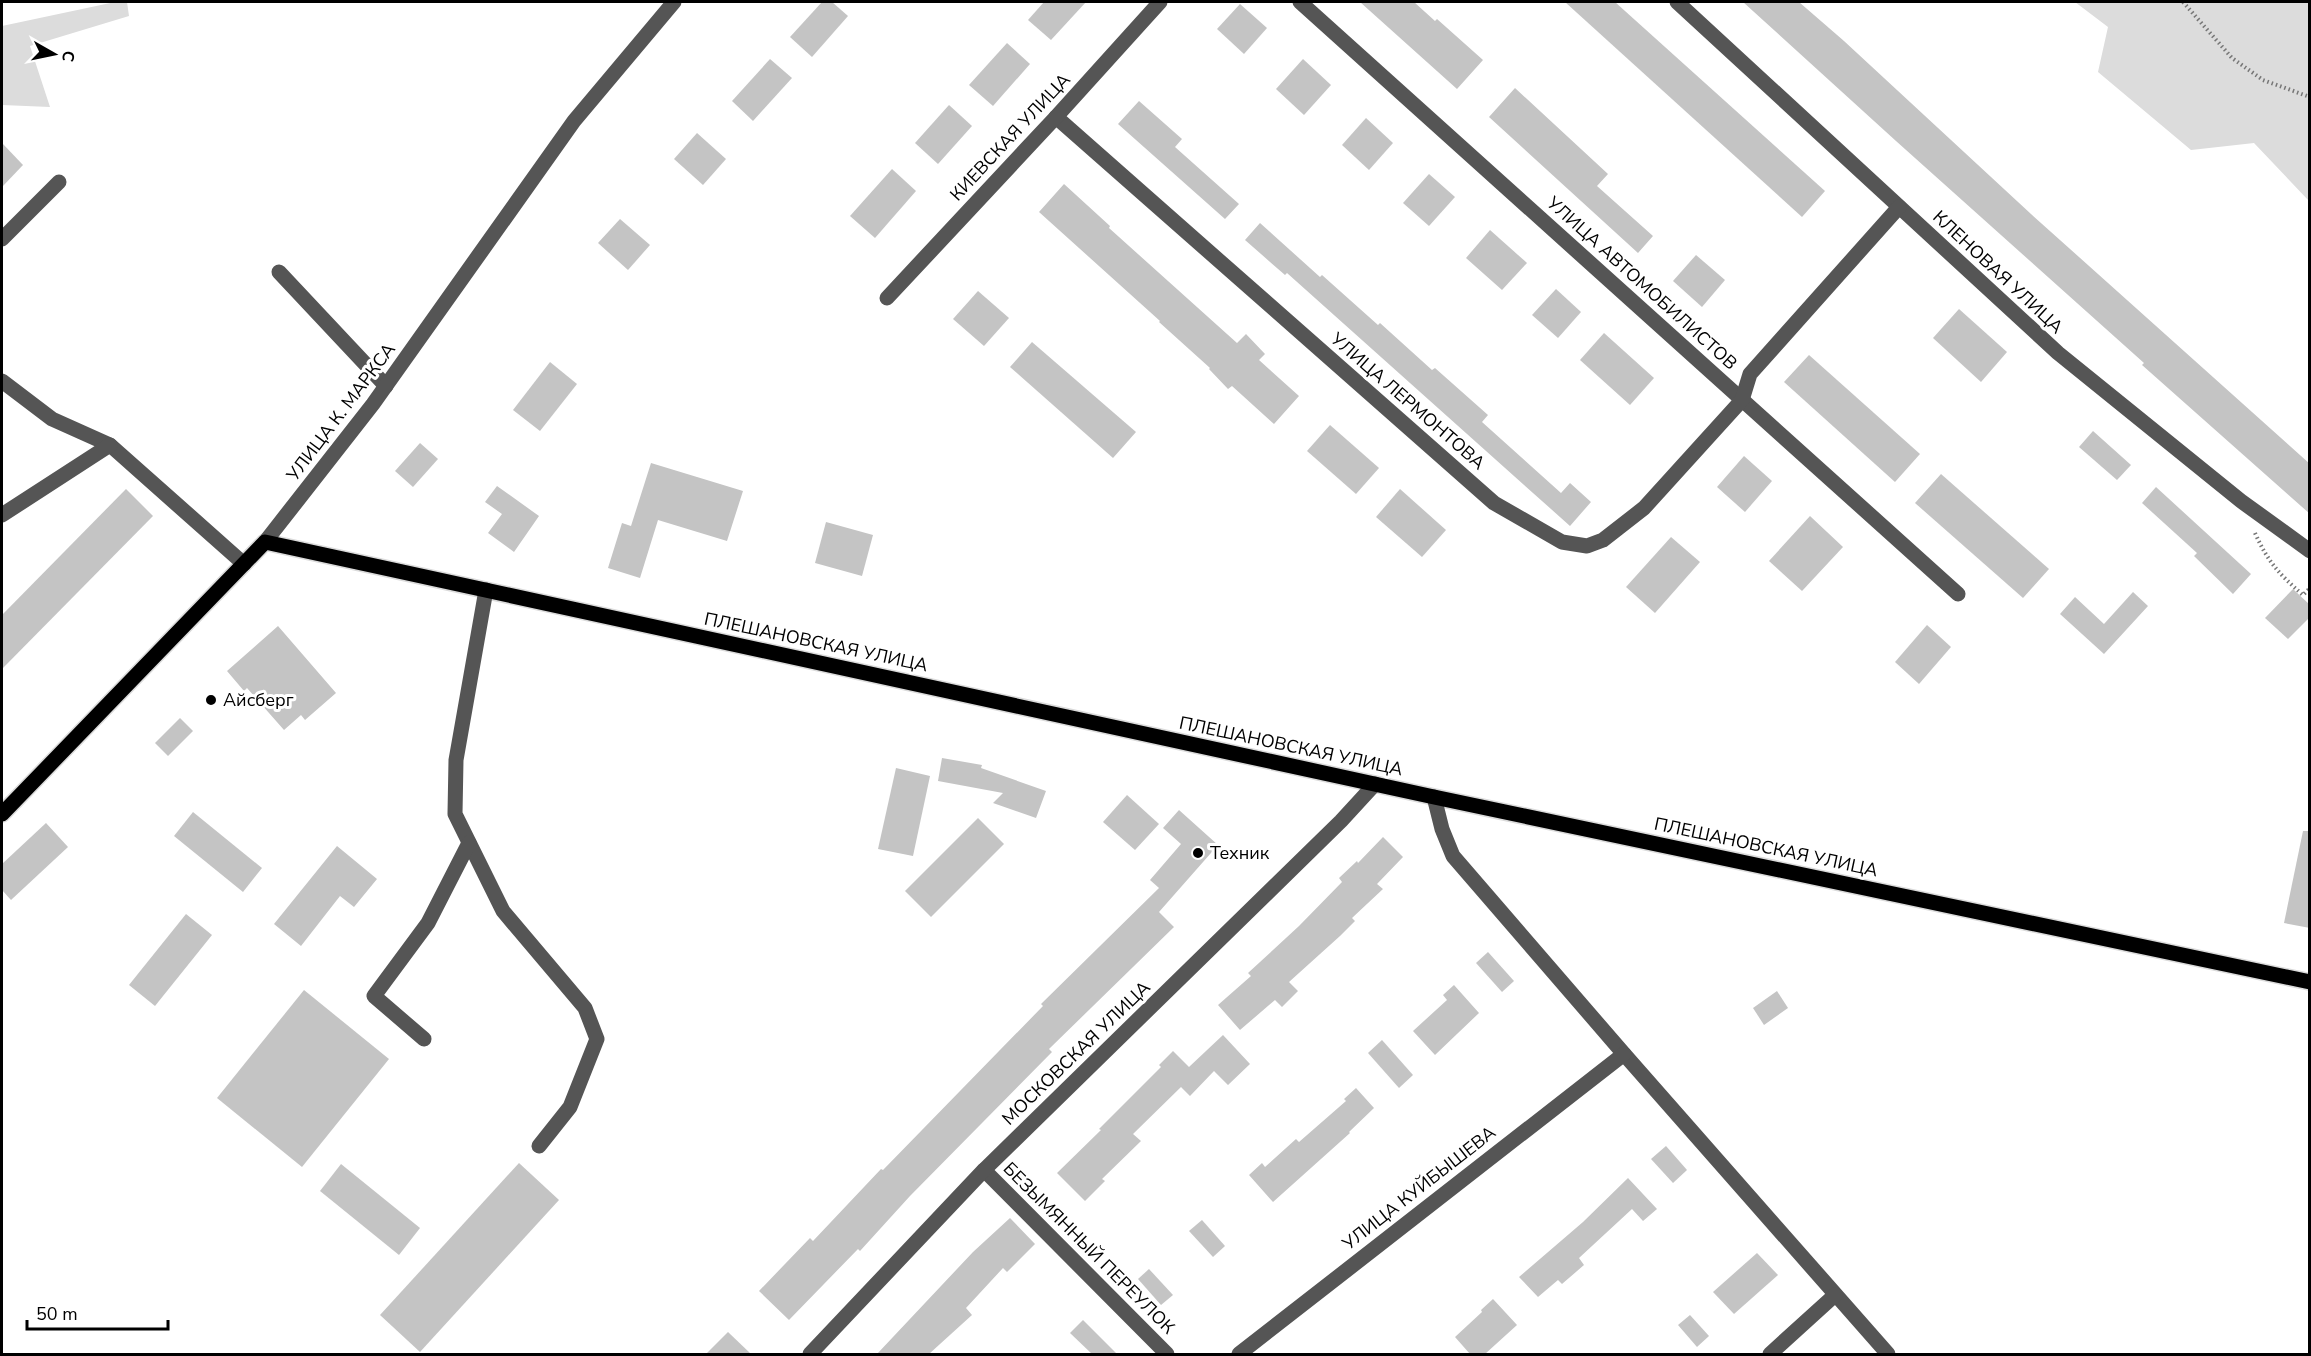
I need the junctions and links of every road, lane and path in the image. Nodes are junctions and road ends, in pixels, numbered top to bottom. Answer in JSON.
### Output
{"nodes":[{"id":1,"x":674,"y":2,"type":"edge"},
{"id":2,"x":1160,"y":2,"type":"edge"},
{"id":3,"x":1300,"y":2,"type":"edge"},
{"id":4,"x":1677,"y":2,"type":"edge"},
{"id":5,"x":2183,"y":2,"type":"edge"},
{"id":6,"x":2310,"y":97,"type":"edge"},
{"id":7,"x":1056,"y":117,"type":"junction"},
{"id":8,"x":59,"y":182,"type":"dead end"},
{"id":9,"x":1899,"y":207,"type":"junction"},
{"id":10,"x":2,"y":239,"type":"edge"},
{"id":11,"x":279,"y":272,"type":"dead end"},
{"id":12,"x":887,"y":298,"type":"dead end"},
{"id":13,"x":2,"y":381,"type":"edge"},
{"id":14,"x":386,"y":386,"type":"junction"},
{"id":15,"x":1742,"y":400,"type":"junction"},
{"id":16,"x":110,"y":445,"type":"junction"},
{"id":17,"x":2,"y":515,"type":"edge"},
{"id":18,"x":2255,"y":532,"type":"dead end"},
{"id":19,"x":265,"y":542,"type":"junction"},
{"id":20,"x":2310,"y":551,"type":"edge"},
{"id":21,"x":244,"y":564,"type":"junction"},
{"id":22,"x":2310,"y":588,"type":"edge"},
{"id":23,"x":486,"y":590,"type":"junction"},
{"id":24,"x":1958,"y":594,"type":"dead end"},
{"id":25,"x":1375,"y":784,"type":"junction"},
{"id":26,"x":1434,"y":797,"type":"junction"},
{"id":27,"x":2,"y":813,"type":"edge"},
{"id":28,"x":469,"y":843,"type":"junction"},
{"id":29,"x":2310,"y":982,"type":"edge"},
{"id":30,"x":424,"y":1040,"type":"dead end"},
{"id":31,"x":1624,"y":1054,"type":"junction"},
{"id":32,"x":539,"y":1146,"type":"dead end"},
{"id":33,"x":984,"y":1170,"type":"junction"},
{"id":34,"x":1835,"y":1295,"type":"junction"},
{"id":35,"x":810,"y":1354,"type":"edge"},
{"id":36,"x":1167,"y":1354,"type":"edge"},
{"id":37,"x":1239,"y":1354,"type":"edge"},
{"id":38,"x":1770,"y":1354,"type":"edge"},
{"id":39,"x":1888,"y":1354,"type":"edge"}],
"edges":[{"from":1,"to":14,"type":"street","name":"УЛИЦА К. МАРКСА"},
{"from":2,"to":7,"type":"street","name":"КИЕВСКАЯ УЛИЦА"},
{"from":3,"to":15,"type":"street","name":"УЛИЦА АВТОМОБИЛИСТОВ"},
{"from":4,"to":9,"type":"street","name":"КЛЕНОВАЯ УЛИЦА"},
{"from":5,"to":6,"type":"path"},
{"from":7,"to":12,"type":"street","name":"КИЕВСКАЯ УЛИЦА"},
{"from":7,"to":15,"type":"street","name":"УЛИЦА ЛЕРМОНТОВА"},
{"from":8,"to":10,"type":"street"},
{"from":9,"to":15,"type":"street"},
{"from":9,"to":20,"type":"street","name":"КЛЕНОВАЯ УЛИЦА"},
{"from":11,"to":14,"type":"street"},
{"from":13,"to":16,"type":"street"},
{"from":14,"to":19,"type":"street","name":"УЛИЦА К. МАРКСА"},
{"from":15,"to":24,"type":"street","name":"УЛИЦА АВТОМОБИЛИСТОВ"},
{"from":16,"to":17,"type":"street"},
{"from":16,"to":21,"type":"street"},
{"from":18,"to":22,"type":"path"},
{"from":19,"to":21,"type":"main road","name":"УЛИЦА К. МАРКСА"},
{"from":19,"to":23,"type":"main road","name":"ПЛЕШАНОВСКАЯ УЛИЦА"},
{"from":21,"to":27,"type":"main road","name":"УЛИЦА К. МАРКСА"},
{"from":23,"to":25,"type":"main road","name":"ПЛЕШАНОВСКАЯ УЛИЦА"},
{"from":23,"to":28,"type":"street"},
{"from":25,"to":26,"type":"main road","name":"ПЛЕШАНОВСКАЯ УЛИЦА"},
{"from":25,"to":33,"type":"street","name":"МОСКОВСКАЯ УЛИЦА"},
{"from":26,"to":29,"type":"main road","name":"ПЛЕШАНОВСКАЯ УЛИЦА"},
{"from":26,"to":31,"type":"street"},
{"from":28,"to":30,"type":"street"},
{"from":28,"to":32,"type":"street"},
{"from":31,"to":34,"type":"street"},
{"from":31,"to":37,"type":"street","name":"УЛИЦА КУЙБЫШЕВА"},
{"from":33,"to":35,"type":"street","name":"МОСКОВСКАЯ УЛИЦА"},
{"from":33,"to":36,"type":"street","name":"БЕЗЫМЯННЫЙ ПЕРЕУЛОК"},
{"from":34,"to":38,"type":"street"},
{"from":34,"to":39,"type":"street"}]}
